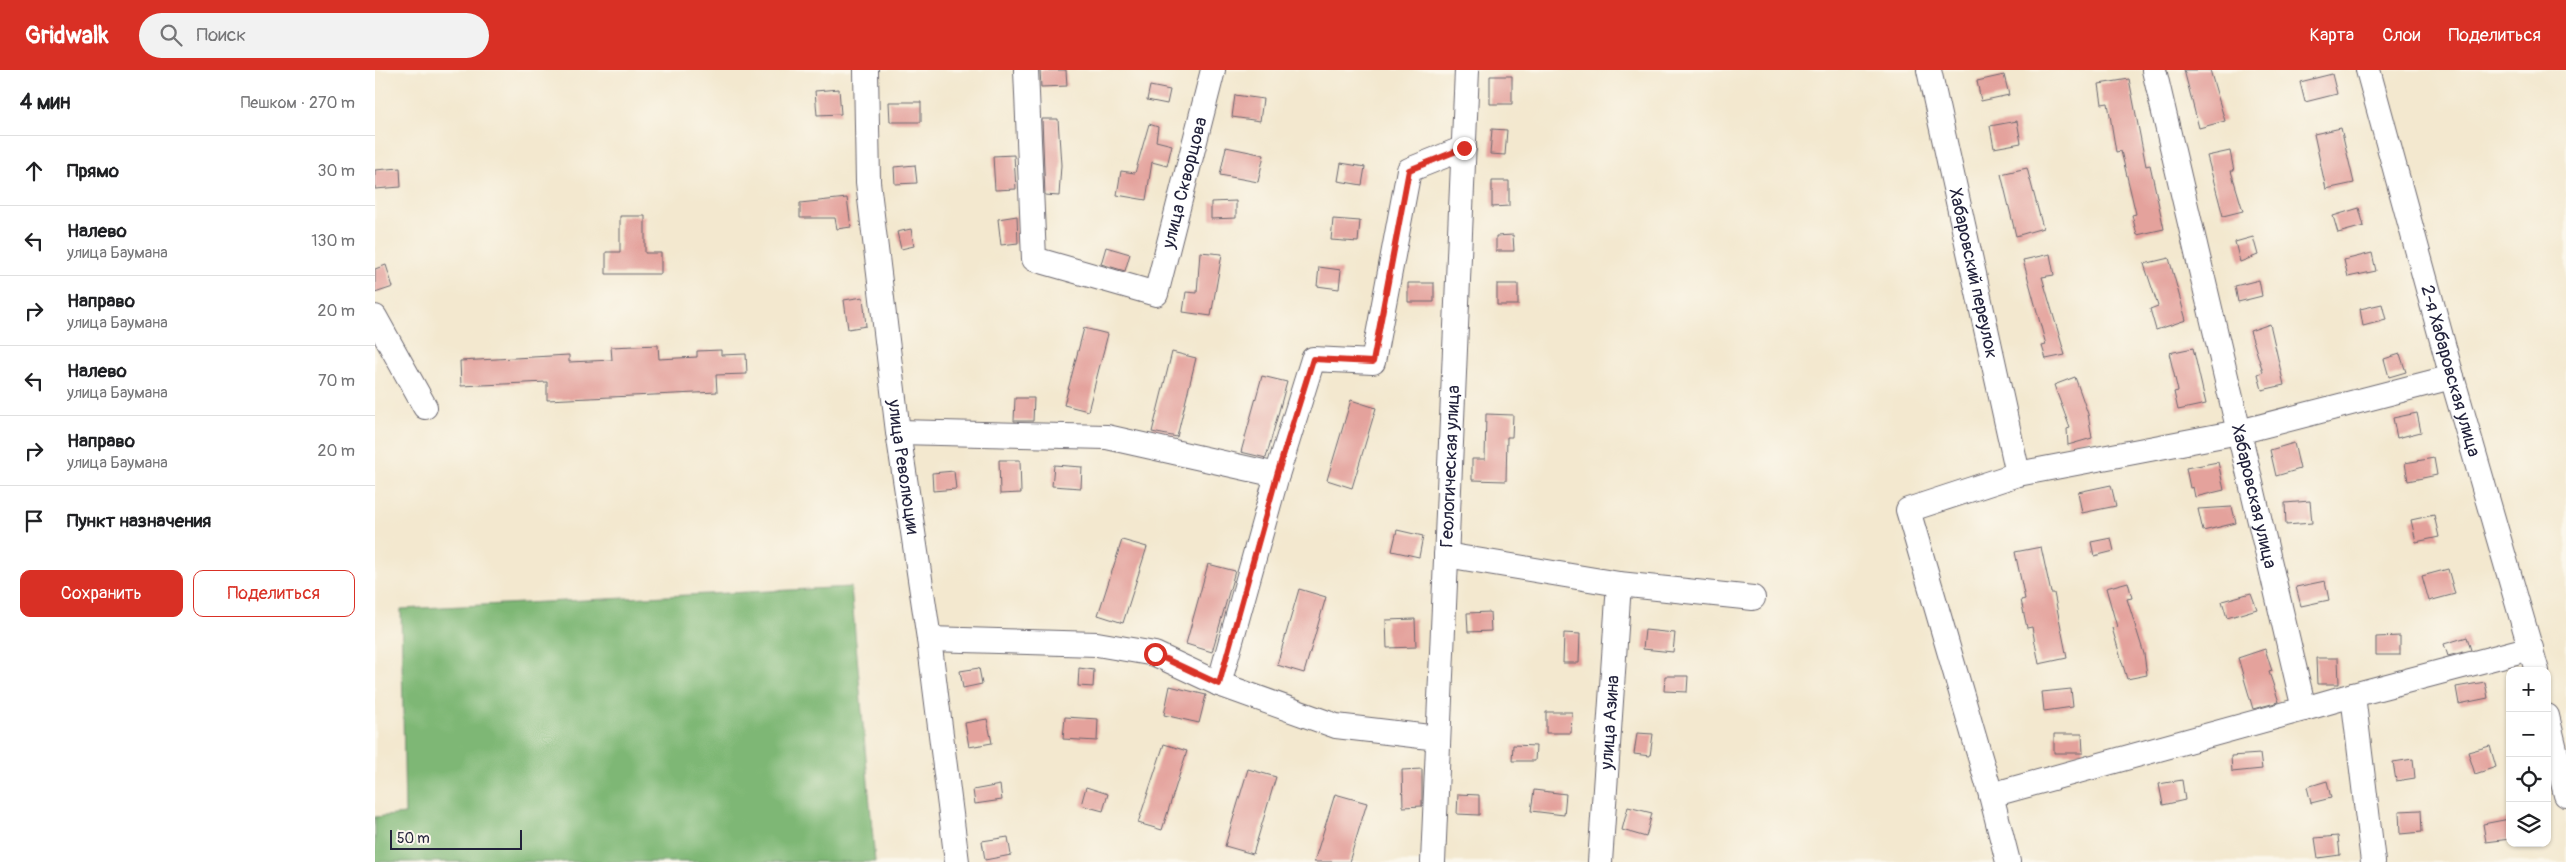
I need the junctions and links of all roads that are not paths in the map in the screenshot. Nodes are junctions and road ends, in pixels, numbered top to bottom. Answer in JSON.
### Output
{"nodes":[{"id":1,"x":866,"y":70,"type":"edge"},
{"id":2,"x":1026,"y":70,"type":"edge"},
{"id":3,"x":1213,"y":70,"type":"edge"},
{"id":4,"x":1467,"y":70,"type":"edge"},
{"id":5,"x":1929,"y":70,"type":"edge"},
{"id":6,"x":2154,"y":70,"type":"edge"},
{"id":7,"x":2368,"y":70,"type":"edge"},
{"id":8,"x":1464,"y":148,"type":"junction"},
{"id":9,"x":375,"y":317,"type":"edge"},
{"id":10,"x":2452,"y":377,"type":"junction"},
{"id":11,"x":425,"y":407,"type":"dead end"},
{"id":12,"x":898,"y":432,"type":"junction"},
{"id":13,"x":2239,"y":432,"type":"junction"},
{"id":14,"x":2018,"y":474,"type":"junction"},
{"id":15,"x":1277,"y":475,"type":"junction"},
{"id":16,"x":1446,"y":555,"type":"junction"},
{"id":17,"x":1619,"y":584,"type":"junction"},
{"id":18,"x":1753,"y":598,"type":"dead end"},
{"id":19,"x":929,"y":639,"type":"junction"},
{"id":20,"x":2534,"y":660,"type":"edge"},
{"id":21,"x":1219,"y":684,"type":"junction"},
{"id":22,"x":2353,"y":695,"type":"junction"},
{"id":23,"x":2304,"y":709,"type":"junction"},
{"id":24,"x":2551,"y":733,"type":"edge"},
{"id":25,"x":1439,"y":738,"type":"junction"},
{"id":26,"x":2566,"y":795,"type":"edge"},
{"id":27,"x":1991,"y":796,"type":"junction"},
{"id":28,"x":957,"y":862,"type":"edge"},
{"id":29,"x":1433,"y":862,"type":"edge"},
{"id":30,"x":1600,"y":862,"type":"edge"},
{"id":31,"x":2008,"y":862,"type":"edge"},
{"id":32,"x":2373,"y":862,"type":"edge"}],
"edges":[{"from":1,"to":12,"type":"street","name":"улица Революции"},
{"from":2,"to":3,"type":"street","name":"улица Скворцова"},
{"from":4,"to":8,"type":"street","name":"Геологическая улица"},
{"from":5,"to":14,"type":"street","name":"Хабаровский переулок"},
{"from":6,"to":13,"type":"street","name":"Хабаровская улица"},
{"from":7,"to":10,"type":"street","name":"2-я Хабаровская улица"},
{"from":8,"to":15,"type":"street"},
{"from":8,"to":16,"type":"street","name":"Геологическая улица"},
{"from":9,"to":11,"type":"street"},
{"from":10,"to":13,"type":"street"},
{"from":10,"to":20,"type":"street","name":"2-я Хабаровская улица"},
{"from":12,"to":15,"type":"street"},
{"from":12,"to":19,"type":"street","name":"улица Революции"},
{"from":13,"to":14,"type":"street"},
{"from":13,"to":23,"type":"street","name":"Хабаровская улица"},
{"from":14,"to":27,"type":"street"},
{"from":15,"to":21,"type":"street"},
{"from":16,"to":17,"type":"street"},
{"from":16,"to":25,"type":"street","name":"Геологическая улица"},
{"from":17,"to":18,"type":"street"},
{"from":17,"to":30,"type":"street","name":"улица Азина"},
{"from":19,"to":21,"type":"street"},
{"from":19,"to":28,"type":"street","name":"улица Революции"},
{"from":20,"to":22,"type":"street"},
{"from":21,"to":25,"type":"street"},
{"from":22,"to":23,"type":"street"},
{"from":22,"to":32,"type":"street"},
{"from":23,"to":27,"type":"street"},
{"from":24,"to":26,"type":"street"},
{"from":25,"to":29,"type":"street","name":"Геологическая улица"},
{"from":27,"to":31,"type":"street"}]}
